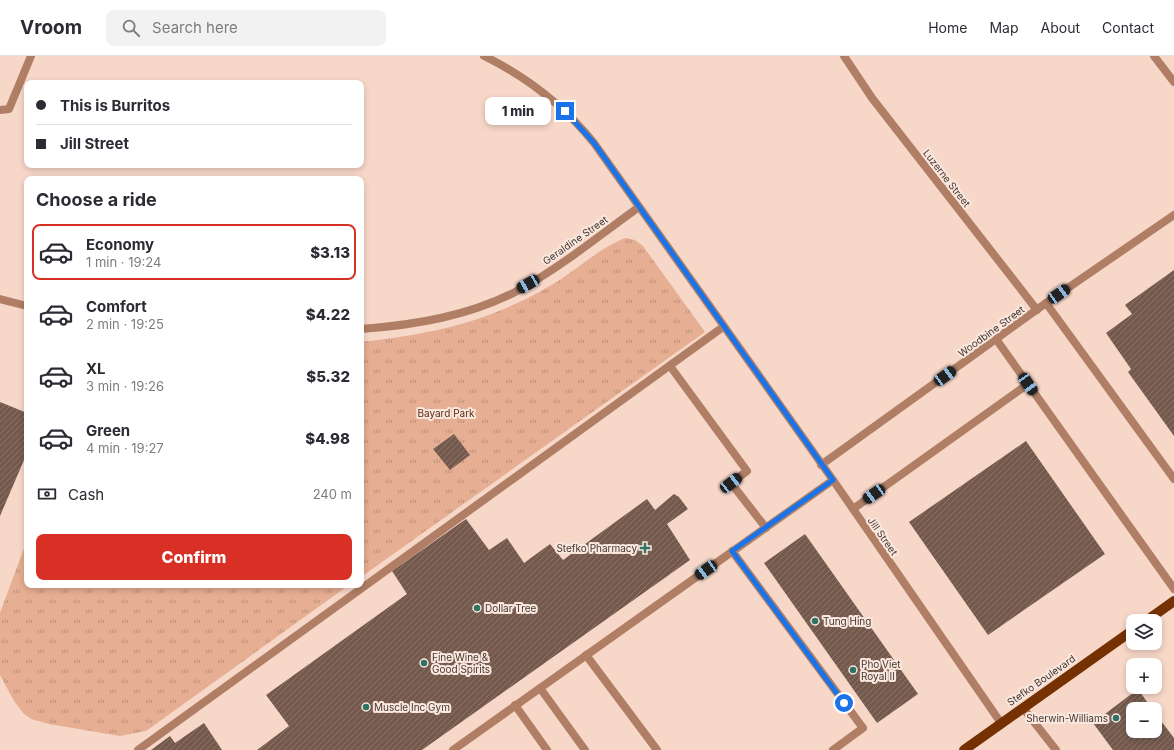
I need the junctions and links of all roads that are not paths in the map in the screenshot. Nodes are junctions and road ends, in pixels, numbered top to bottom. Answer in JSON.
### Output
{"nodes":[{"id":1,"x":31,"y":56,"type":"edge"},
{"id":2,"x":484,"y":56,"type":"edge"},
{"id":3,"x":844,"y":56,"type":"edge"},
{"id":4,"x":1154,"y":56,"type":"edge"},
{"id":5,"x":1174,"y":82,"type":"edge"},
{"id":6,"x":0,"y":110,"type":"edge"},
{"id":7,"x":639,"y":207,"type":"junction"},
{"id":8,"x":1174,"y":215,"type":"edge"},
{"id":9,"x":0,"y":299,"type":"edge"},
{"id":10,"x":1046,"y":303,"type":"junction"},
{"id":11,"x":24,"y":305,"type":"edge"},
{"id":12,"x":1038,"y":310,"type":"junction"},
{"id":13,"x":723,"y":327,"type":"junction"},
{"id":14,"x":364,"y":329,"type":"edge"},
{"id":15,"x":996,"y":339,"type":"junction"},
{"id":16,"x":670,"y":366,"type":"junction"},
{"id":17,"x":1028,"y":384,"type":"junction"},
{"id":18,"x":821,"y":465,"type":"junction"},
{"id":19,"x":1174,"y":479,"type":"edge"},
{"id":20,"x":833,"y":480,"type":"junction"},
{"id":21,"x":853,"y":509,"type":"junction"},
{"id":22,"x":766,"y":528,"type":"junction"},
{"id":23,"x":732,"y":551,"type":"junction"},
{"id":24,"x":364,"y":587,"type":"edge"},
{"id":25,"x":362,"y":588,"type":"edge"},
{"id":26,"x":1174,"y":589,"type":"edge"},
{"id":27,"x":1174,"y":601,"type":"edge"},
{"id":28,"x":1156,"y":614,"type":"edge"},
{"id":29,"x":1126,"y":635,"type":"edge"},
{"id":30,"x":586,"y":655,"type":"junction"},
{"id":31,"x":540,"y":688,"type":"junction"},
{"id":32,"x":515,"y":705,"type":"junction"},
{"id":33,"x":1023,"y":708,"type":"junction"},
{"id":34,"x":1001,"y":723,"type":"junction"},
{"id":35,"x":138,"y":750,"type":"edge"},
{"id":36,"x":453,"y":750,"type":"edge"},
{"id":37,"x":547,"y":750,"type":"edge"},
{"id":38,"x":584,"y":750,"type":"edge"},
{"id":39,"x":657,"y":750,"type":"edge"},
{"id":40,"x":833,"y":750,"type":"edge"},
{"id":41,"x":964,"y":750,"type":"edge"},
{"id":42,"x":1056,"y":750,"type":"edge"}],
"edges":[{"from":1,"to":6,"type":"street"},
{"from":2,"to":7,"type":"street","name":"Jill Street"},
{"from":3,"to":12,"type":"street","name":"Luzerne Street"},
{"from":4,"to":5,"type":"street"},
{"from":7,"to":13,"type":"street","name":"Jill Street"},
{"from":7,"to":14,"type":"street","name":"Geraldine Street"},
{"from":8,"to":10,"type":"street","name":"Woodbine Street"},
{"from":9,"to":11,"type":"street"},
{"from":10,"to":12,"type":"street","name":"Woodbine Street"},
{"from":10,"to":19,"type":"street"},
{"from":12,"to":15,"type":"street","name":"Woodbine Street"},
{"from":13,"to":16,"type":"street"},
{"from":13,"to":18,"type":"street","name":"Jill Street"},
{"from":15,"to":17,"type":"street"},
{"from":15,"to":18,"type":"street","name":"Woodbine Street"},
{"from":16,"to":22,"type":"street"},
{"from":16,"to":24,"type":"street"},
{"from":17,"to":21,"type":"street"},
{"from":17,"to":26,"type":"street"},
{"from":18,"to":20,"type":"street","name":"Jill Street"},
{"from":20,"to":21,"type":"street","name":"Jill Street"},
{"from":20,"to":22,"type":"street"},
{"from":21,"to":34,"type":"street","name":"Jill Street"},
{"from":22,"to":23,"type":"street"},
{"from":23,"to":30,"type":"street"},
{"from":23,"to":40,"type":"street"},
{"from":25,"to":35,"type":"street"},
{"from":27,"to":28,"type":"main road"},
{"from":29,"to":33,"type":"main road","name":"Stefko Boulevard"},
{"from":30,"to":31,"type":"street"},
{"from":30,"to":39,"type":"street"},
{"from":31,"to":32,"type":"street"},
{"from":31,"to":38,"type":"street"},
{"from":32,"to":36,"type":"street"},
{"from":32,"to":37,"type":"street"},
{"from":33,"to":34,"type":"main road","name":"Stefko Boulevard"},
{"from":33,"to":42,"type":"street"},
{"from":34,"to":41,"type":"main road","name":"Stefko Boulevard"}]}
